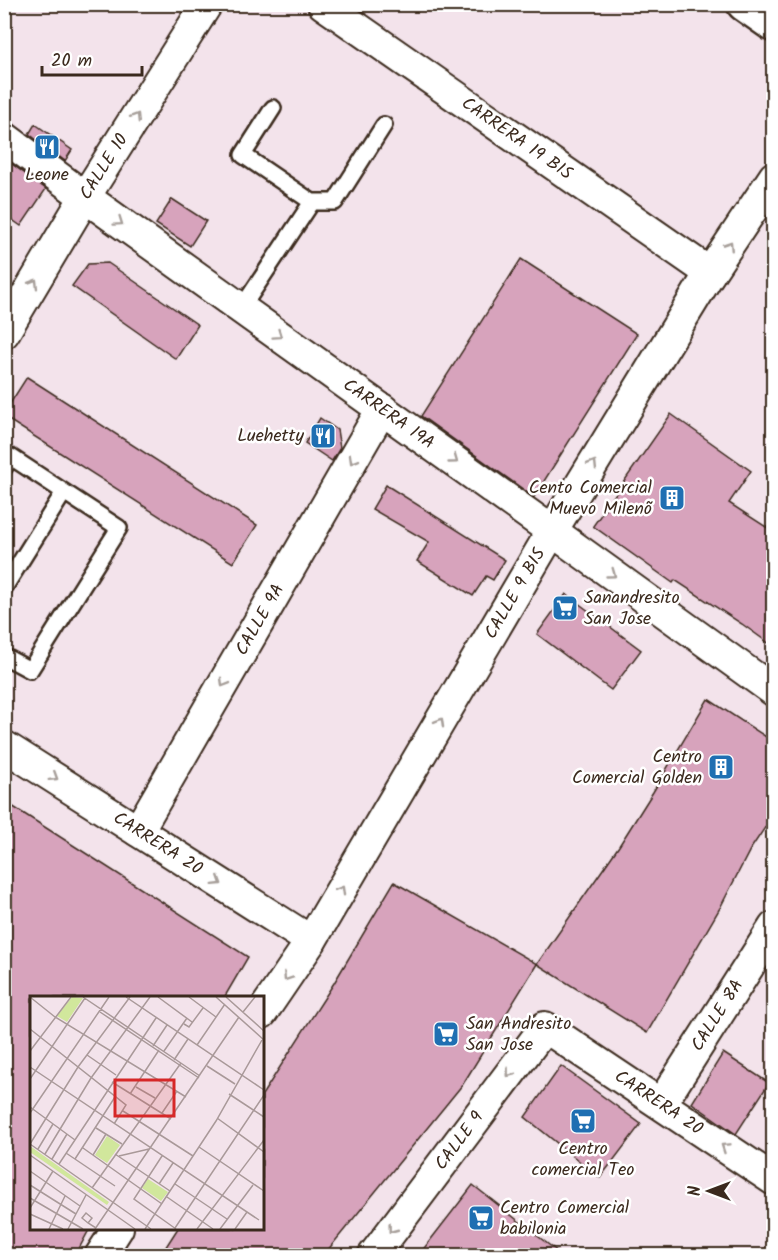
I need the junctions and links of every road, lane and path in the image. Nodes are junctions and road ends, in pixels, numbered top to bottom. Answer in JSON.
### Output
{"nodes":[{"id":1,"x":207,"y":4,"type":"edge"},
{"id":2,"x":323,"y":4,"type":"edge"},
{"id":3,"x":744,"y":4,"type":"edge"},
{"id":4,"x":774,"y":25,"type":"edge"},
{"id":5,"x":273,"y":108,"type":"dead end"},
{"id":6,"x":384,"y":125,"type":"dead end"},
{"id":7,"x":4,"y":137,"type":"edge"},
{"id":8,"x":774,"y":177,"type":"edge"},
{"id":9,"x":85,"y":197,"type":"junction"},
{"id":10,"x":312,"y":202,"type":"junction"},
{"id":11,"x":710,"y":273,"type":"junction"},
{"id":12,"x":242,"y":309,"type":"junction"},
{"id":13,"x":4,"y":333,"type":"edge"},
{"id":14,"x":382,"y":409,"type":"junction"},
{"id":15,"x":4,"y":468,"type":"edge"},
{"id":16,"x":64,"y":492,"type":"junction"},
{"id":17,"x":552,"y":531,"type":"junction"},
{"id":18,"x":4,"y":588,"type":"edge"},
{"id":19,"x":4,"y":656,"type":"edge"},
{"id":20,"x":774,"y":690,"type":"edge"},
{"id":21,"x":4,"y":746,"type":"edge"},
{"id":22,"x":138,"y":831,"type":"junction"},
{"id":23,"x":774,"y":927,"type":"edge"},
{"id":24,"x":311,"y":941,"type":"junction"},
{"id":25,"x":264,"y":1010,"type":"edge"},
{"id":26,"x":545,"y":1027,"type":"joint"},
{"id":27,"x":661,"y":1104,"type":"junction"},
{"id":28,"x":774,"y":1180,"type":"edge"},
{"id":29,"x":117,"y":1230,"type":"edge"},
{"id":30,"x":100,"y":1256,"type":"edge"},
{"id":31,"x":373,"y":1256,"type":"edge"}],
"edges":[{"from":9,"to":1,"type":"street","name":"CALLE 10","one_way":true},
{"from":2,"to":11,"type":"street","name":"CARRERA 19 BIS"},
{"from":3,"to":4,"type":"street"},
{"from":5,"to":10,"type":"lane"},
{"from":6,"to":10,"type":"lane"},
{"from":7,"to":9,"type":"street","name":"CARRERA 19A"},
{"from":11,"to":8,"type":"street","name":"CALLE 9 BIS","one_way":true},
{"from":9,"to":12,"type":"street","name":"CARRERA 19A","one_way":true},
{"from":13,"to":9,"type":"street","name":"CALLE 10","one_way":true},
{"from":10,"to":12,"type":"lane"},
{"from":17,"to":11,"type":"street","name":"CALLE 9 BIS","one_way":true},
{"from":12,"to":14,"type":"street","name":"CARRERA 19A","one_way":true},
{"from":14,"to":17,"type":"street","name":"CARRERA 19A","one_way":true},
{"from":14,"to":22,"type":"street","name":"CALLE 9A","one_way":true},
{"from":15,"to":16,"type":"lane"},
{"from":16,"to":18,"type":"lane"},
{"from":16,"to":19,"type":"lane"},
{"from":17,"to":20,"type":"street","name":"CARRERA 19A","one_way":true},
{"from":24,"to":17,"type":"street","name":"CALLE 9 BIS","one_way":true},
{"from":21,"to":22,"type":"street","name":"CARRERA 20","one_way":true},
{"from":22,"to":24,"type":"street","name":"CARRERA 20","one_way":true},
{"from":23,"to":27,"type":"street","name":"CALLE 8A"},
{"from":24,"to":25,"type":"street","name":"CALLE 9 BIS","one_way":true},
{"from":26,"to":27,"type":"street","name":"CARRERA 20"},
{"from":26,"to":31,"type":"street","name":"CALLE 9","one_way":true},
{"from":28,"to":27,"type":"street","name":"CARRERA 20","one_way":true},
{"from":29,"to":30,"type":"street"}]}
